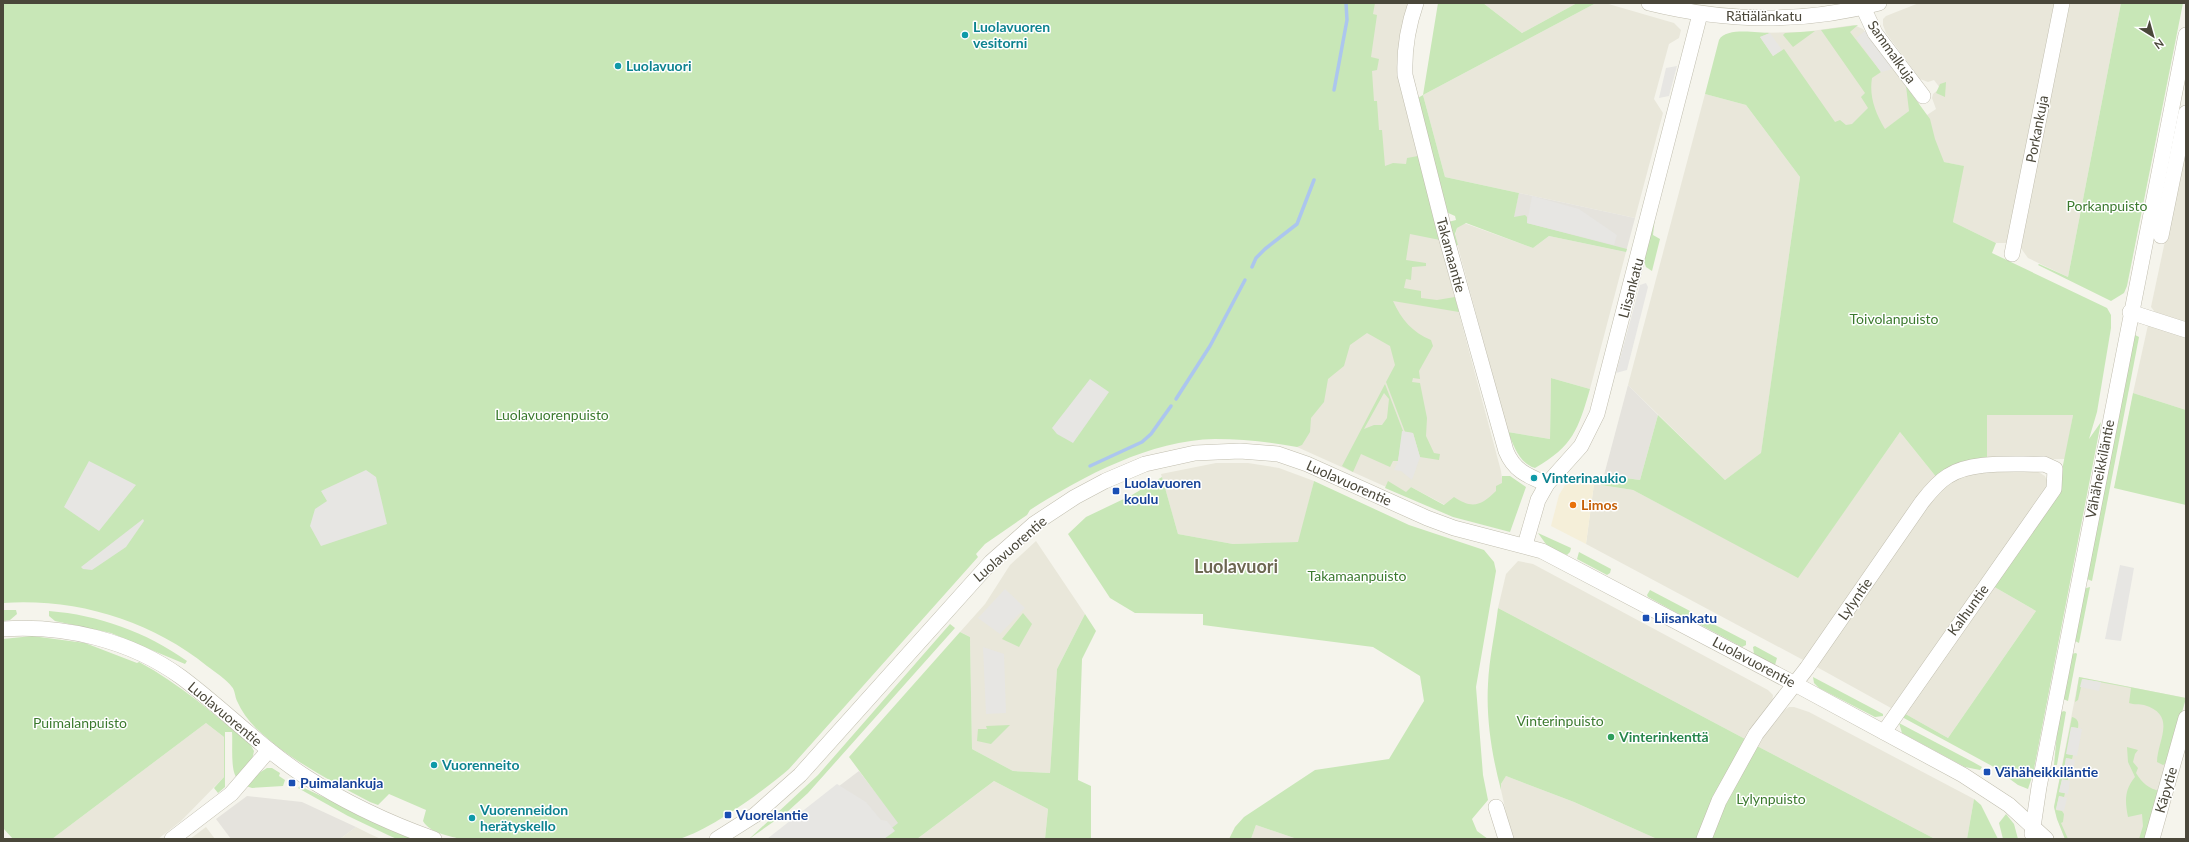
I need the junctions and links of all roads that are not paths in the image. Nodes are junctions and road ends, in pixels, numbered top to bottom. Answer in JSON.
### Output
{"nodes":[{"id":1,"x":1416,"y":3,"type":"edge"},
{"id":2,"x":1649,"y":3,"type":"edge"},
{"id":3,"x":1880,"y":3,"type":"edge"},
{"id":4,"x":2062,"y":3,"type":"edge"},
{"id":5,"x":1864,"y":7,"type":"junction"},
{"id":6,"x":1700,"y":14,"type":"junction"},
{"id":7,"x":2186,"y":35,"type":"edge"},
{"id":8,"x":1923,"y":96,"type":"dead end"},
{"id":9,"x":2179,"y":101,"type":"edge"},
{"id":10,"x":2186,"y":113,"type":"edge"},
{"id":11,"x":2161,"y":236,"type":"dead end"},
{"id":12,"x":2012,"y":254,"type":"dead end"},
{"id":13,"x":2130,"y":312,"type":"junction"},
{"id":14,"x":2186,"y":330,"type":"edge"},
{"id":15,"x":1547,"y":484,"type":"junction"},
{"id":16,"x":2054,"y":489,"type":"joint"},
{"id":17,"x":1525,"y":545,"type":"junction"},
{"id":18,"x":3,"y":629,"type":"edge"},
{"id":19,"x":1795,"y":684,"type":"junction"},
{"id":20,"x":2186,"y":718,"type":"edge"},
{"id":21,"x":1884,"y":732,"type":"junction"},
{"id":22,"x":269,"y":750,"type":"junction"},
{"id":23,"x":1496,"y":807,"type":"dead end"},
{"id":24,"x":2032,"y":833,"type":"edge"},
{"id":25,"x":172,"y":839,"type":"edge"},
{"id":26,"x":434,"y":839,"type":"edge"},
{"id":27,"x":717,"y":839,"type":"edge"},
{"id":28,"x":1506,"y":839,"type":"edge"},
{"id":29,"x":1704,"y":839,"type":"edge"},
{"id":30,"x":2046,"y":839,"type":"edge"},
{"id":31,"x":2152,"y":839,"type":"edge"}],
"edges":[{"from":1,"to":15,"type":"street","name":"Takamaantie"},
{"from":2,"to":6,"type":"street","name":"Rätiälänkatu"},
{"from":3,"to":5,"type":"street","name":"Rätiälänkatu"},
{"from":4,"to":12,"type":"street","name":"Porkankuja"},
{"from":5,"to":6,"type":"street","name":"Rätiälänkatu"},
{"from":5,"to":8,"type":"street","name":"Sammalkuja"},
{"from":6,"to":15,"type":"street","name":"Liisankatu"},
{"from":7,"to":9,"type":"street","name":"Vähäheikkiläntie"},
{"from":9,"to":13,"type":"street","name":"Vähäheikkiläntie"},
{"from":10,"to":11,"type":"street"},
{"from":13,"to":14,"type":"street"},
{"from":13,"to":24,"type":"street","name":"Vähäheikkiläntie"},
{"from":15,"to":17,"type":"street","name":"Liisankatu"},
{"from":16,"to":19,"type":"street","name":"Lylyntie"},
{"from":16,"to":21,"type":"street","name":"Kalhuntie"},
{"from":17,"to":19,"type":"street","name":"Luolavuorentie"},
{"from":17,"to":27,"type":"street","name":"Luolavuorentie"},
{"from":18,"to":22,"type":"street","name":"Luolavuorentie"},
{"from":19,"to":21,"type":"street","name":"Luolavuorentie"},
{"from":19,"to":29,"type":"street","name":"Lylyntie"},
{"from":20,"to":31,"type":"street","name":"Käpytie"},
{"from":21,"to":24,"type":"street","name":"Luolavuorentie"},
{"from":22,"to":25,"type":"street"},
{"from":22,"to":26,"type":"street","name":"Luolavuorentie"},
{"from":23,"to":28,"type":"street"},
{"from":24,"to":30,"type":"street","name":"Luolavuorentie"}]}
